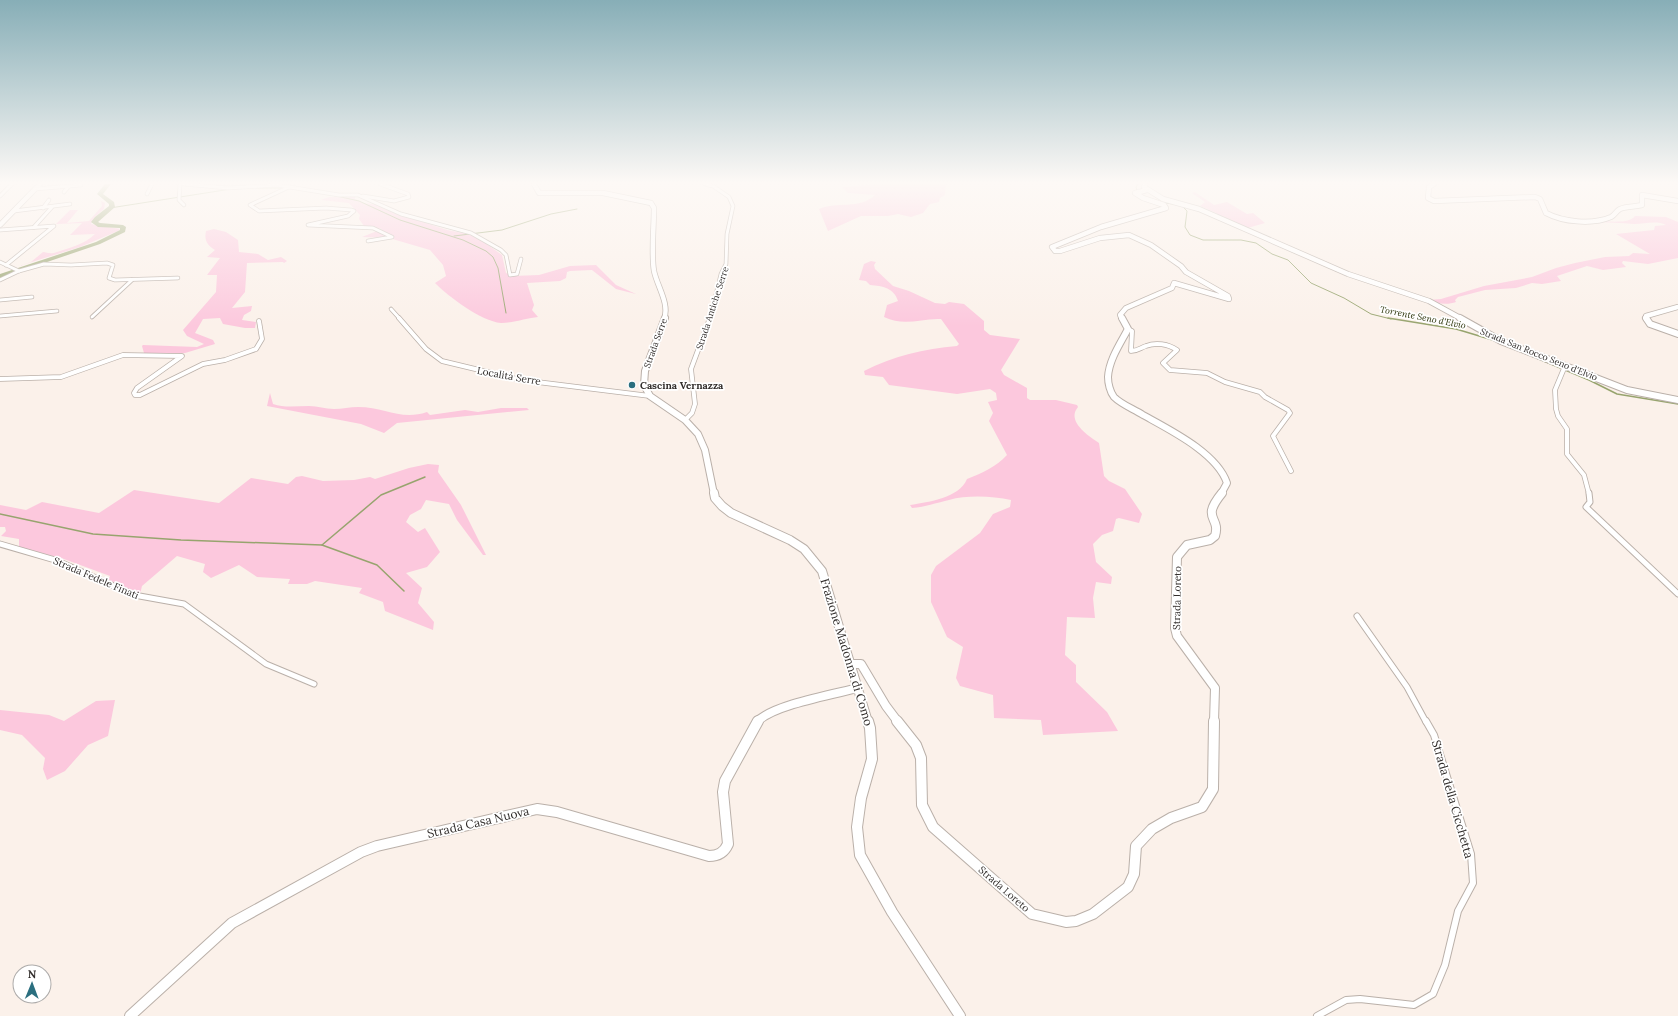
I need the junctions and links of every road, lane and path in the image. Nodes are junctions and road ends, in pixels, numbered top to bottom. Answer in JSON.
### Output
{"nodes":[{"id":1,"x":47,"y":231,"type":"edge"},
{"id":2,"x":380,"y":231,"type":"edge"},
{"id":3,"x":465,"y":231,"type":"edge"},
{"id":4,"x":654,"y":231,"type":"edge"},
{"id":5,"x":727,"y":231,"type":"edge"},
{"id":6,"x":1089,"y":231,"type":"edge"},
{"id":7,"x":1248,"y":231,"type":"edge"},
{"id":8,"x":368,"y":241,"type":"dead end"},
{"id":9,"x":521,"y":258,"type":"dead end"},
{"id":10,"x":0,"y":262,"type":"edge"},
{"id":11,"x":6,"y":264,"type":"junction"},
{"id":12,"x":19,"y":271,"type":"junction"},
{"id":13,"x":178,"y":278,"type":"dead end"},
{"id":14,"x":0,"y":280,"type":"edge"},
{"id":15,"x":132,"y":280,"type":"junction"},
{"id":16,"x":32,"y":297,"type":"dead end"},
{"id":17,"x":0,"y":300,"type":"edge"},
{"id":18,"x":1678,"y":307,"type":"edge"},
{"id":19,"x":391,"y":309,"type":"dead end"},
{"id":20,"x":57,"y":312,"type":"dead end"},
{"id":21,"x":0,"y":316,"type":"edge"},
{"id":22,"x":92,"y":318,"type":"dead end"},
{"id":23,"x":259,"y":321,"type":"dead end"},
{"id":24,"x":1128,"y":329,"type":"junction"},
{"id":25,"x":1678,"y":334,"type":"edge"},
{"id":26,"x":1564,"y":368,"type":"junction"},
{"id":27,"x":0,"y":378,"type":"edge"},
{"id":28,"x":650,"y":396,"type":"junction"},
{"id":29,"x":1678,"y":400,"type":"edge"},
{"id":30,"x":685,"y":420,"type":"junction"},
{"id":31,"x":1291,"y":471,"type":"dead end"},
{"id":32,"x":0,"y":544,"type":"edge"},
{"id":33,"x":1678,"y":594,"type":"edge"},
{"id":34,"x":1357,"y":616,"type":"dead end"},
{"id":35,"x":851,"y":664,"type":"junction"},
{"id":36,"x":314,"y":684,"type":"dead end"},
{"id":37,"x":858,"y":688,"type":"junction"},
{"id":38,"x":130,"y":1016,"type":"edge"},
{"id":39,"x":960,"y":1016,"type":"edge"},
{"id":40,"x":1316,"y":1016,"type":"edge"}],
"edges":[{"from":1,"to":11,"type":"street"},
{"from":2,"to":8,"type":"street"},
{"from":3,"to":9,"type":"street"},
{"from":4,"to":28,"type":"street","name":"Strada Serre"},
{"from":5,"to":30,"type":"street","name":"Strada Antiche Serre"},
{"from":6,"to":24,"type":"street"},
{"from":7,"to":26,"type":"street","name":"Strada San Rocco Seno d'Elvio"},
{"from":10,"to":11,"type":"street"},
{"from":11,"to":12,"type":"street"},
{"from":12,"to":14,"type":"street"},
{"from":12,"to":15,"type":"street"},
{"from":13,"to":15,"type":"street"},
{"from":15,"to":22,"type":"street"},
{"from":16,"to":17,"type":"street"},
{"from":18,"to":25,"type":"street"},
{"from":19,"to":28,"type":"street","name":"Località Serre"},
{"from":20,"to":21,"type":"street"},
{"from":23,"to":27,"type":"street"},
{"from":24,"to":31,"type":"street"},
{"from":24,"to":35,"type":"street","name":"Strada Loreto"},
{"from":26,"to":29,"type":"street","name":"Strada San Rocco Seno d'Elvio"},
{"from":26,"to":33,"type":"street"},
{"from":28,"to":30,"type":"street"},
{"from":30,"to":35,"type":"street","name":"Frazione Madonna di Como"},
{"from":32,"to":36,"type":"street","name":"Strada Fedele Finati"},
{"from":34,"to":40,"type":"street","name":"Strada della Cicchetta"},
{"from":35,"to":37,"type":"street","name":"Frazione Madonna di Como"},
{"from":37,"to":38,"type":"street","name":"Strada Casa Nuova"},
{"from":37,"to":39,"type":"street","name":"Frazione Madonna di Como"}]}
